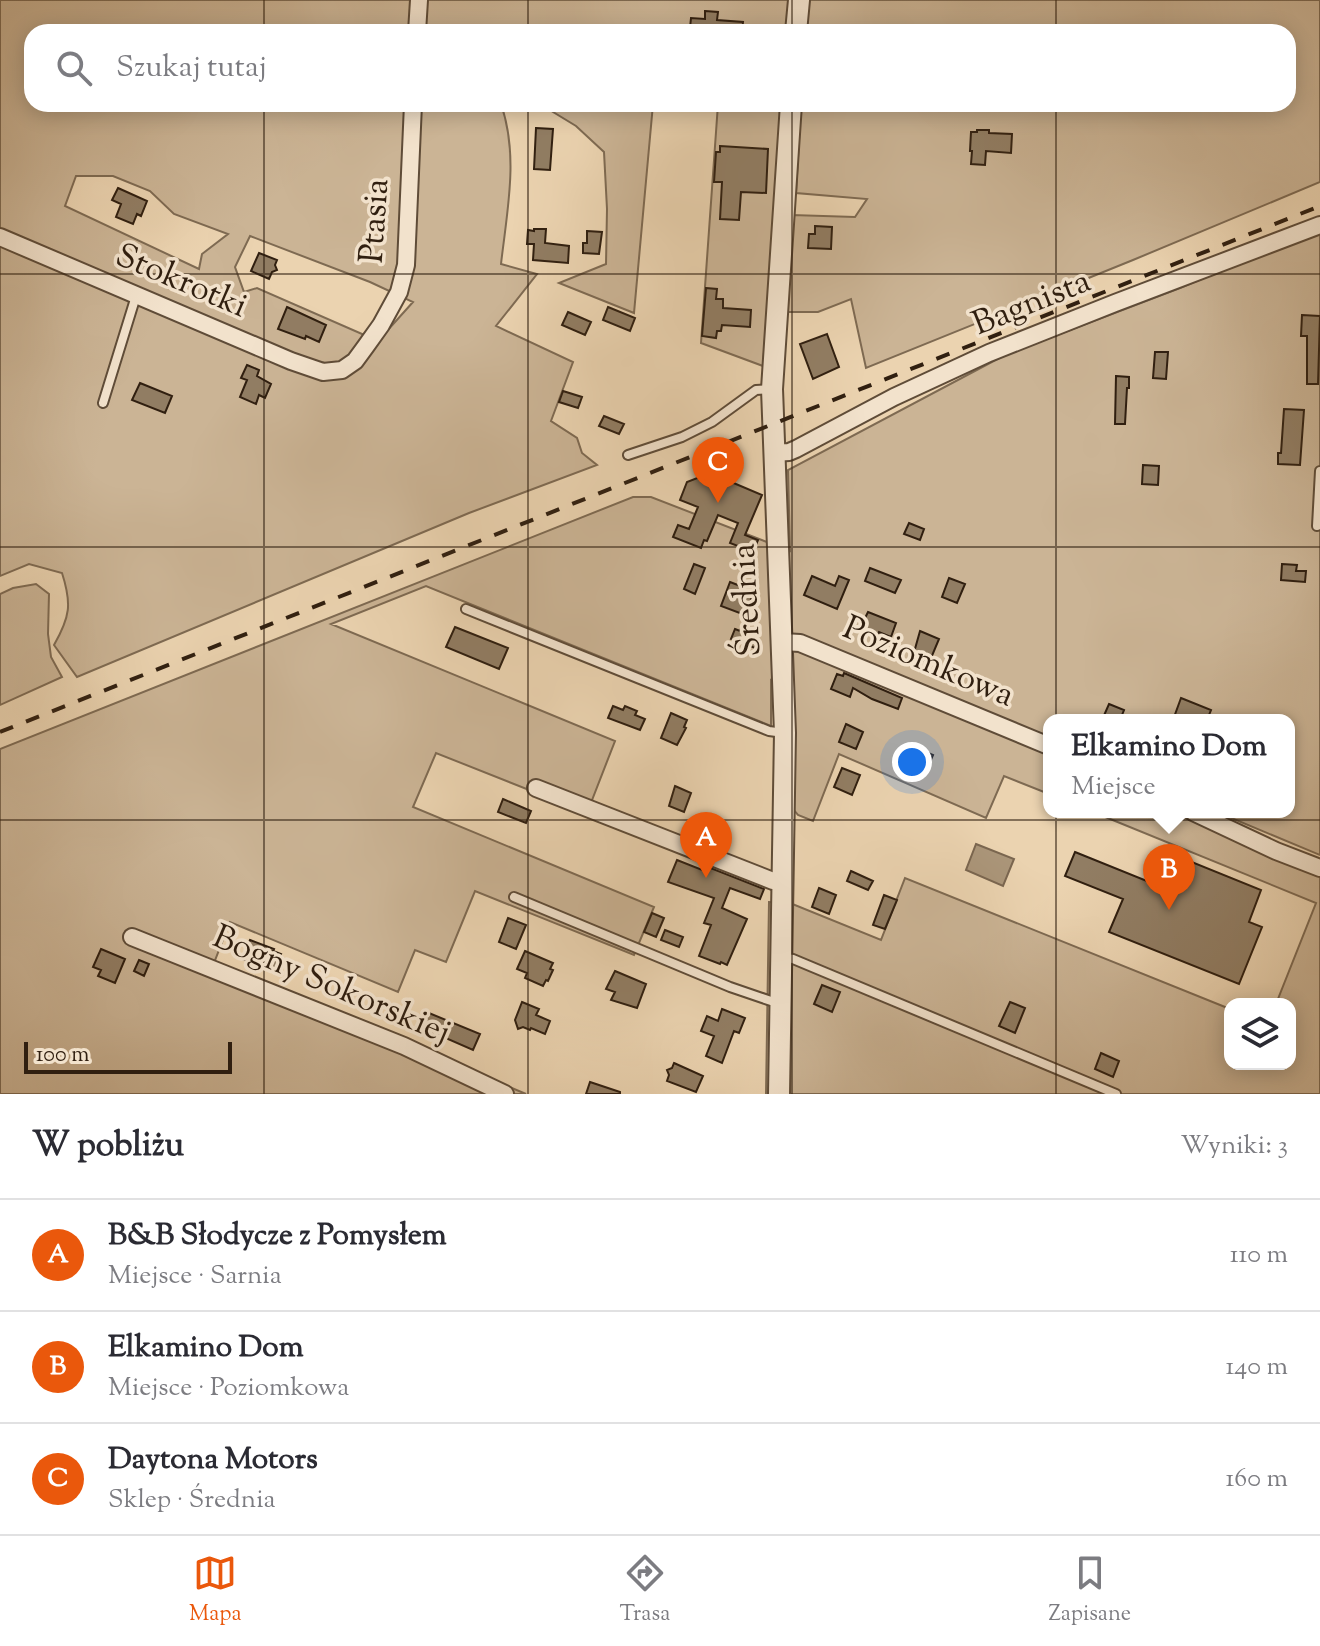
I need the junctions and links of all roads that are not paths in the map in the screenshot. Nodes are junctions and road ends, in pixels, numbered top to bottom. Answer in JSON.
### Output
{"nodes":[{"id":1,"x":419,"y":0,"type":"edge"},
{"id":2,"x":799,"y":0,"type":"edge"},
{"id":3,"x":418,"y":24,"type":"edge"},
{"id":4,"x":797,"y":24,"type":"edge"},
{"id":5,"x":413,"y":112,"type":"edge"},
{"id":6,"x":790,"y":112,"type":"edge"},
{"id":7,"x":1320,"y":225,"type":"edge"},
{"id":8,"x":0,"y":237,"type":"edge"},
{"id":9,"x":136,"y":296,"type":"junction"},
{"id":10,"x":342,"y":370,"type":"joint"},
{"id":11,"x":772,"y":389,"type":"junction"},
{"id":12,"x":103,"y":403,"type":"dead end"},
{"id":13,"x":774,"y":453,"type":"junction"},
{"id":14,"x":628,"y":455,"type":"dead end"},
{"id":15,"x":1320,"y":471,"type":"edge"},
{"id":16,"x":1317,"y":526,"type":"dead end"},
{"id":17,"x":466,"y":609,"type":"dead end"},
{"id":18,"x":783,"y":642,"type":"junction"},
{"id":19,"x":785,"y":733,"type":"junction"},
{"id":20,"x":1043,"y":744,"type":"edge"},
{"id":21,"x":536,"y":788,"type":"dead end"},
{"id":22,"x":1206,"y":818,"type":"edge"},
{"id":23,"x":1320,"y":868,"type":"edge"},
{"id":24,"x":782,"y":882,"type":"junction"},
{"id":25,"x":514,"y":897,"type":"dead end"},
{"id":26,"x":132,"y":937,"type":"dead end"},
{"id":27,"x":780,"y":957,"type":"junction"},
{"id":28,"x":780,"y":1002,"type":"junction"},
{"id":29,"x":505,"y":1094,"type":"edge"},
{"id":30,"x":779,"y":1094,"type":"edge"},
{"id":31,"x":1116,"y":1094,"type":"edge"}],
"edges":[{"from":1,"to":3,"type":"street"},
{"from":2,"to":4,"type":"street"},
{"from":5,"to":10,"type":"street","name":"Ptasia"},
{"from":6,"to":11,"type":"street","name":"Średnia"},
{"from":7,"to":13,"type":"street","name":"Bagnista"},
{"from":8,"to":9,"type":"street","name":"Stokrotki"},
{"from":9,"to":10,"type":"street","name":"Stokrotki"},
{"from":9,"to":12,"type":"lane"},
{"from":11,"to":13,"type":"street","name":"Średnia"},
{"from":11,"to":14,"type":"lane"},
{"from":13,"to":18,"type":"street","name":"Średnia"},
{"from":15,"to":16,"type":"lane"},
{"from":17,"to":19,"type":"lane"},
{"from":18,"to":19,"type":"street","name":"Średnia"},
{"from":18,"to":20,"type":"street","name":"Poziomkowa"},
{"from":19,"to":24,"type":"street","name":"Średnia"},
{"from":21,"to":24,"type":"street"},
{"from":22,"to":23,"type":"street"},
{"from":24,"to":27,"type":"street","name":"Średnia"},
{"from":25,"to":28,"type":"lane"},
{"from":26,"to":29,"type":"street","name":"Bogny Sokorskiej"},
{"from":27,"to":28,"type":"street","name":"Średnia"},
{"from":27,"to":31,"type":"lane"},
{"from":28,"to":30,"type":"street","name":"Średnia"}]}
